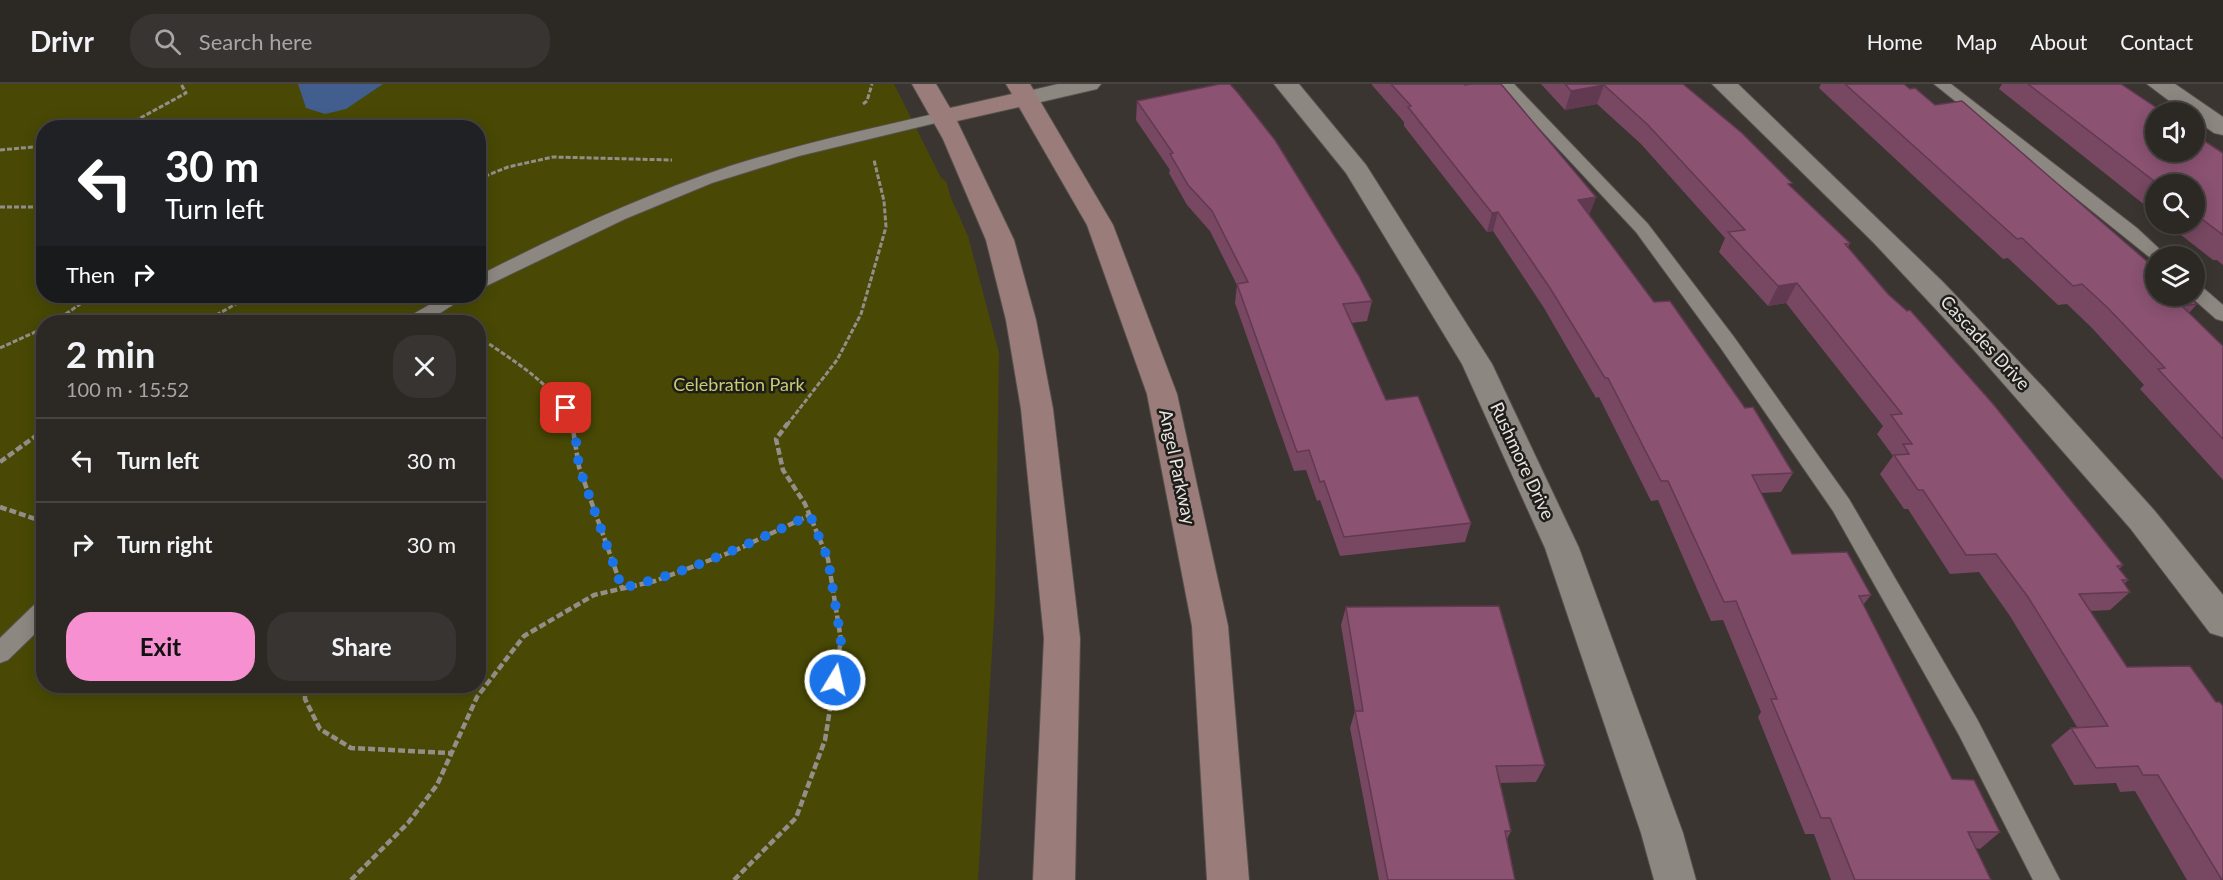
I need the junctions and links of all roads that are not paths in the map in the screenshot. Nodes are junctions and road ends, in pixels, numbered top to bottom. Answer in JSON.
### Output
{"nodes":[{"id":1,"x":924,"y":84,"type":"edge"},
{"id":2,"x":1089,"y":84,"type":"edge"},
{"id":3,"x":1286,"y":84,"type":"edge"},
{"id":4,"x":1506,"y":84,"type":"edge"},
{"id":5,"x":1724,"y":84,"type":"edge"},
{"id":6,"x":1942,"y":84,"type":"edge"},
{"id":7,"x":2159,"y":84,"type":"edge"},
{"id":8,"x":1023,"y":91,"type":"edge"},
{"id":9,"x":943,"y":117,"type":"junction"},
{"id":10,"x":2223,"y":128,"type":"edge"},
{"id":11,"x":2147,"y":246,"type":"edge"},
{"id":12,"x":486,"y":280,"type":"edge"},
{"id":13,"x":2205,"y":299,"type":"edge"},
{"id":14,"x":446,"y":303,"type":"edge"},
{"id":15,"x":425,"y":315,"type":"edge"},
{"id":16,"x":2223,"y":315,"type":"edge"},
{"id":17,"x":36,"y":618,"type":"edge"},
{"id":18,"x":2223,"y":622,"type":"edge"},
{"id":19,"x":0,"y":653,"type":"edge"},
{"id":20,"x":1054,"y":880,"type":"edge"},
{"id":21,"x":1228,"y":880,"type":"edge"},
{"id":22,"x":1675,"y":880,"type":"edge"},
{"id":23,"x":2048,"y":880,"type":"edge"}],
"edges":[{"from":1,"to":9,"type":"main road"},
{"from":2,"to":8,"type":"street"},
{"from":3,"to":22,"type":"street","name":"Rushmore Drive"},
{"from":4,"to":23,"type":"lane"},
{"from":5,"to":18,"type":"street","name":"Cascades Drive"},
{"from":6,"to":11,"type":"lane"},
{"from":7,"to":10,"type":"street"},
{"from":8,"to":9,"type":"main road"},
{"from":8,"to":21,"type":"main road","name":"Angel Parkway"},
{"from":9,"to":12,"type":"lane"},
{"from":9,"to":20,"type":"main road"},
{"from":13,"to":16,"type":"lane"},
{"from":14,"to":15,"type":"lane"},
{"from":17,"to":19,"type":"lane"}]}
